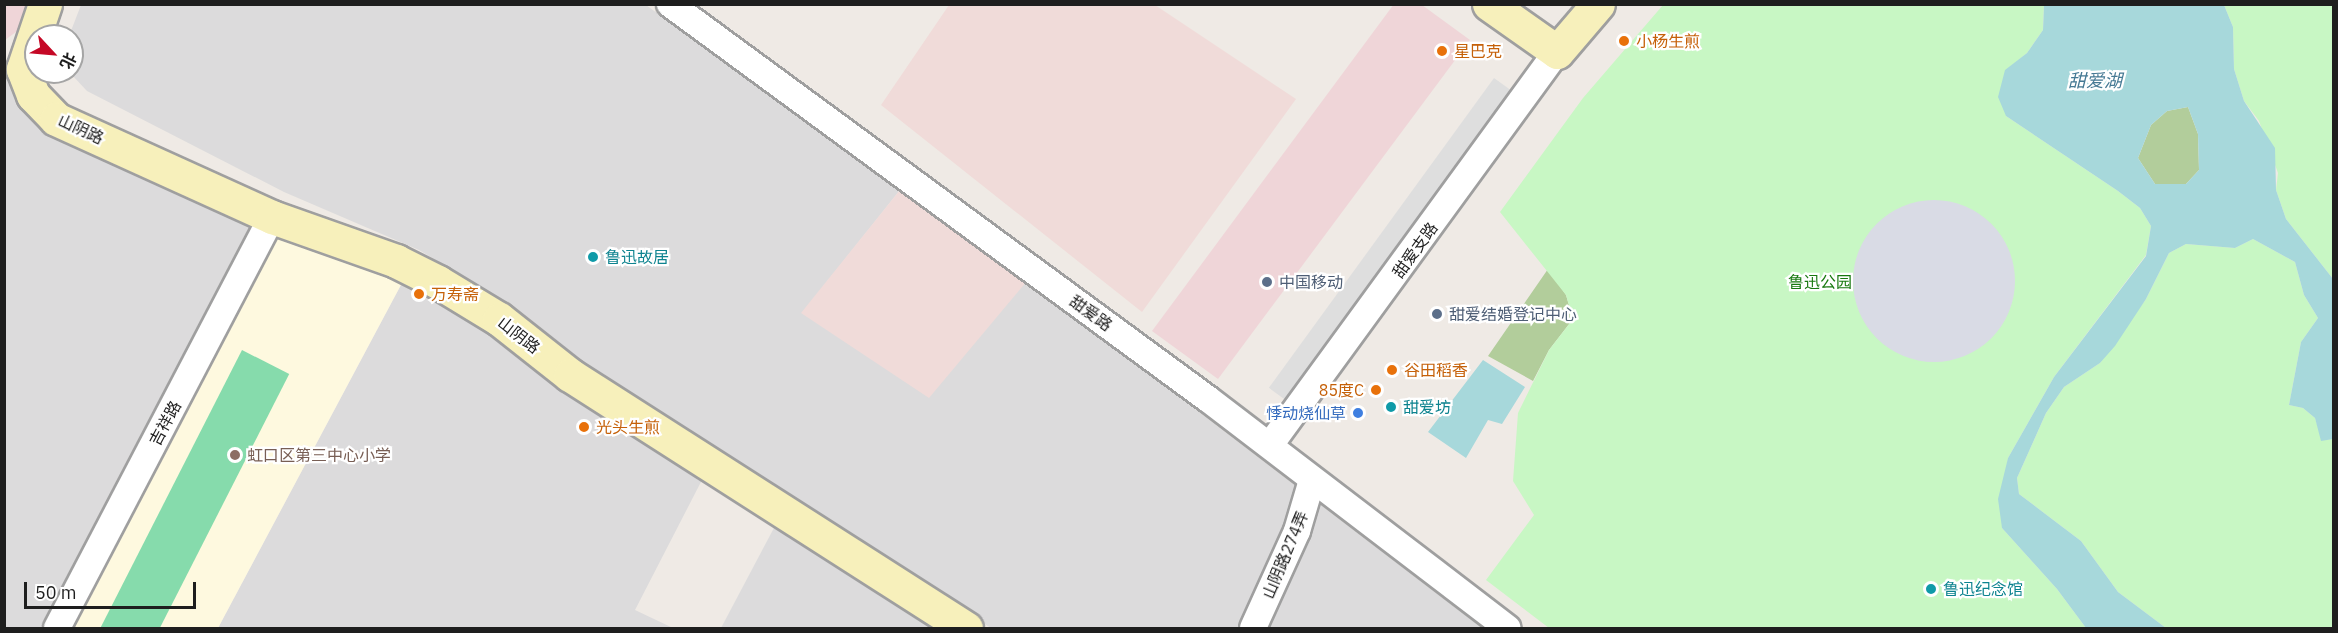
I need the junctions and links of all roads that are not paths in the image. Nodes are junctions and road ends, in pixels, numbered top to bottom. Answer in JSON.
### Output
{"nodes":[{"id":1,"x":45,"y":4,"type":"edge"},
{"id":2,"x":670,"y":4,"type":"edge"},
{"id":3,"x":1489,"y":4,"type":"edge"},
{"id":4,"x":1598,"y":4,"type":"edge"},
{"id":5,"x":1557,"y":52,"type":"junction"},
{"id":6,"x":15,"y":56,"type":"edge"},
{"id":7,"x":273,"y":217,"type":"junction"},
{"id":8,"x":1270,"y":445,"type":"junction"},
{"id":9,"x":1312,"y":480,"type":"junction"},
{"id":10,"x":57,"y":628,"type":"edge"},
{"id":11,"x":966,"y":628,"type":"edge"},
{"id":12,"x":1253,"y":628,"type":"edge"},
{"id":13,"x":1508,"y":628,"type":"edge"}],
"edges":[{"from":1,"to":6,"type":"street","name":"山阴路"},
{"from":2,"to":8,"type":"street","name":"甜爱路"},
{"from":3,"to":5,"type":"street"},
{"from":4,"to":5,"type":"street"},
{"from":5,"to":8,"type":"street","name":"甜爱支路"},
{"from":6,"to":7,"type":"street","name":"山阴路"},
{"from":7,"to":10,"type":"street","name":"吉祥路"},
{"from":7,"to":11,"type":"street","name":"山阴路"},
{"from":8,"to":9,"type":"street","name":"甜爱路"},
{"from":9,"to":12,"type":"street","name":"山阴路274弄"},
{"from":9,"to":13,"type":"street","name":"甜爱路"}]}
